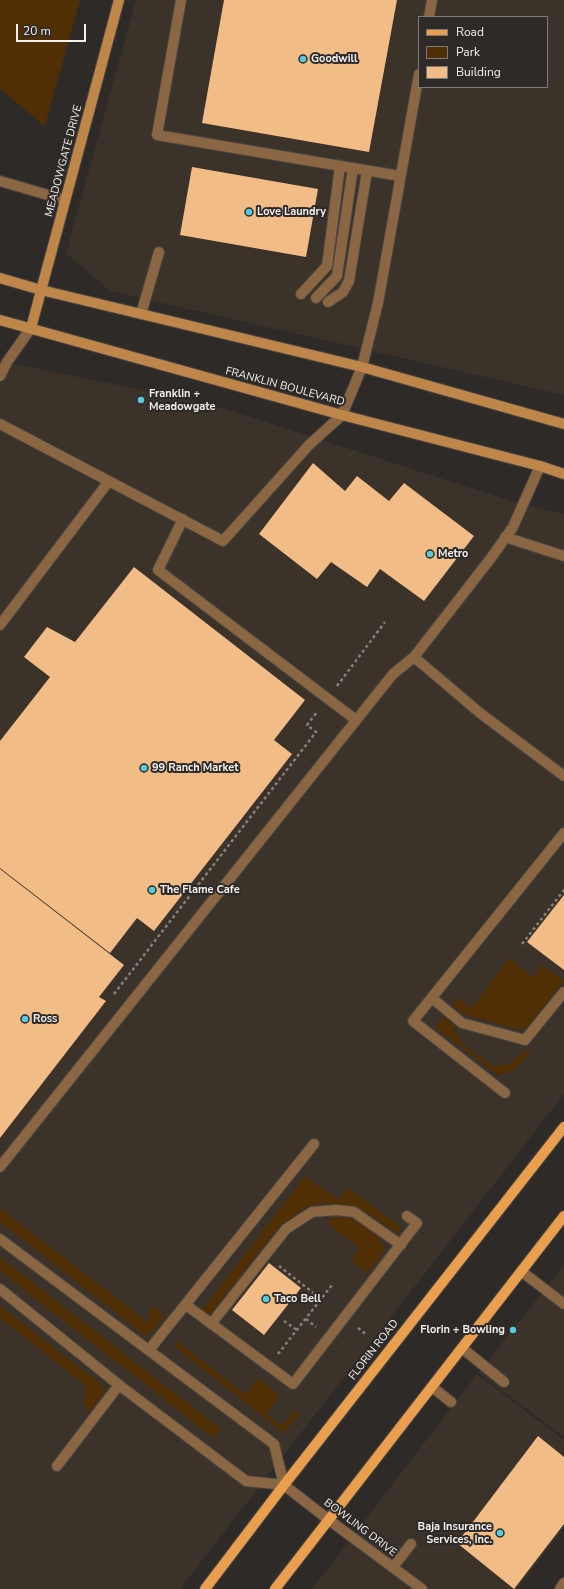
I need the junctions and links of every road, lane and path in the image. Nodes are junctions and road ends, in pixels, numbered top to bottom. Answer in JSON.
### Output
{"nodes":[{"id":1,"x":119,"y":0,"type":"edge"},
{"id":2,"x":181,"y":0,"type":"edge"},
{"id":3,"x":432,"y":0,"type":"edge"},
{"id":4,"x":429,"y":16,"type":"edge"},
{"id":5,"x":418,"y":79,"type":"edge"},
{"id":6,"x":340,"y":166,"type":"junction"},
{"id":7,"x":353,"y":168,"type":"junction"},
{"id":8,"x":367,"y":171,"type":"junction"},
{"id":9,"x":400,"y":176,"type":"junction"},
{"id":10,"x":0,"y":181,"type":"edge"},
{"id":11,"x":65,"y":200,"type":"junction"},
{"id":12,"x":159,"y":252,"type":"dead end"},
{"id":13,"x":0,"y":278,"type":"edge"},
{"id":14,"x":41,"y":290,"type":"junction"},
{"id":15,"x":301,"y":294,"type":"dead end"},
{"id":16,"x":316,"y":298,"type":"dead end"},
{"id":17,"x":328,"y":302,"type":"dead end"},
{"id":18,"x":141,"y":314,"type":"junction"},
{"id":19,"x":0,"y":320,"type":"edge"},
{"id":20,"x":30,"y":328,"type":"junction"},
{"id":21,"x":362,"y":367,"type":"junction"},
{"id":22,"x":0,"y":376,"type":"edge"},
{"id":23,"x":342,"y":415,"type":"junction"},
{"id":24,"x":0,"y":424,"type":"edge"},
{"id":25,"x":564,"y":424,"type":"edge"},
{"id":26,"x":540,"y":466,"type":"junction"},
{"id":27,"x":564,"y":474,"type":"edge"},
{"id":28,"x":109,"y":481,"type":"junction"},
{"id":29,"x":183,"y":519,"type":"junction"},
{"id":30,"x":505,"y":537,"type":"junction"},
{"id":31,"x":564,"y":556,"type":"edge"},
{"id":32,"x":385,"y":622,"type":"dead end"},
{"id":33,"x":0,"y":624,"type":"edge"},
{"id":34,"x":414,"y":657,"type":"junction"},
{"id":35,"x":327,"y":699,"type":"junction"},
{"id":36,"x":356,"y":720,"type":"junction"},
{"id":37,"x":564,"y":776,"type":"edge"},
{"id":38,"x":564,"y":833,"type":"edge"},
{"id":39,"x":564,"y":890,"type":"edge"},
{"id":40,"x":522,"y":944,"type":"dead end"},
{"id":41,"x":564,"y":992,"type":"edge"},
{"id":42,"x":111,"y":998,"type":"dead end"},
{"id":43,"x":432,"y":998,"type":"junction"},
{"id":44,"x":505,"y":1093,"type":"dead end"},
{"id":45,"x":564,"y":1127,"type":"edge"},
{"id":46,"x":314,"y":1144,"type":"dead end"},
{"id":47,"x":0,"y":1167,"type":"edge"},
{"id":48,"x":407,"y":1216,"type":"dead end"},
{"id":49,"x":564,"y":1216,"type":"edge"},
{"id":50,"x":0,"y":1239,"type":"edge"},
{"id":51,"x":401,"y":1245,"type":"junction"},
{"id":52,"x":278,"y":1265,"type":"dead end"},
{"id":53,"x":521,"y":1271,"type":"junction"},
{"id":54,"x":332,"y":1285,"type":"dead end"},
{"id":55,"x":0,"y":1289,"type":"edge"},
{"id":56,"x":321,"y":1299,"type":"junction"},
{"id":57,"x":564,"y":1304,"type":"edge"},
{"id":58,"x":186,"y":1306,"type":"junction"},
{"id":59,"x":284,"y":1321,"type":"dead end"},
{"id":60,"x":211,"y":1324,"type":"junction"},
{"id":61,"x":297,"y":1330,"type":"junction"},
{"id":62,"x":462,"y":1348,"type":"junction"},
{"id":63,"x":149,"y":1350,"type":"junction"},
{"id":64,"x":276,"y":1356,"type":"dead end"},
{"id":65,"x":504,"y":1382,"type":"dead end"},
{"id":66,"x":119,"y":1384,"type":"junction"},
{"id":67,"x":432,"y":1387,"type":"junction"},
{"id":68,"x":451,"y":1402,"type":"dead end"},
{"id":69,"x":57,"y":1466,"type":"dead end"},
{"id":70,"x":284,"y":1485,"type":"junction"},
{"id":71,"x":329,"y":1520,"type":"junction"},
{"id":72,"x":411,"y":1544,"type":"dead end"},
{"id":73,"x":393,"y":1567,"type":"junction"},
{"id":74,"x":564,"y":1583,"type":"edge"},
{"id":75,"x":205,"y":1589,"type":"edge"},
{"id":76,"x":275,"y":1589,"type":"edge"},
{"id":77,"x":422,"y":1589,"type":"edge"},
{"id":78,"x":560,"y":1589,"type":"edge"}],
"edges":[{"from":1,"to":11,"type":"main road","name":"MEADOWGATE DRIVE"},
{"from":2,"to":6,"type":"street"},
{"from":3,"to":4,"type":"street"},
{"from":5,"to":9,"type":"street"},
{"from":6,"to":7,"type":"street"},
{"from":6,"to":15,"type":"street"},
{"from":7,"to":8,"type":"street"},
{"from":7,"to":16,"type":"street"},
{"from":8,"to":9,"type":"street"},
{"from":8,"to":17,"type":"street"},
{"from":9,"to":21,"type":"street"},
{"from":10,"to":11,"type":"street"},
{"from":11,"to":14,"type":"main road","name":"MEADOWGATE DRIVE"},
{"from":12,"to":18,"type":"street"},
{"from":13,"to":14,"type":"main road"},
{"from":14,"to":18,"type":"main road"},
{"from":14,"to":20,"type":"main road","name":"MEADOWGATE DRIVE"},
{"from":18,"to":21,"type":"main road"},
{"from":19,"to":20,"type":"main road","name":"FRANKLIN BOULEVARD"},
{"from":20,"to":22,"type":"street"},
{"from":20,"to":23,"type":"main road","name":"FRANKLIN BOULEVARD"},
{"from":21,"to":23,"type":"street"},
{"from":21,"to":25,"type":"main road"},
{"from":23,"to":26,"type":"main road","name":"FRANKLIN BOULEVARD"},
{"from":23,"to":29,"type":"street"},
{"from":24,"to":28,"type":"street"},
{"from":26,"to":27,"type":"main road","name":"FRANKLIN BOULEVARD"},
{"from":26,"to":30,"type":"street"},
{"from":28,"to":29,"type":"street"},
{"from":28,"to":33,"type":"street"},
{"from":29,"to":35,"type":"street"},
{"from":30,"to":31,"type":"street"},
{"from":30,"to":34,"type":"street"},
{"from":32,"to":35,"type":"path"},
{"from":34,"to":36,"type":"street"},
{"from":34,"to":37,"type":"street"},
{"from":35,"to":36,"type":"street"},
{"from":35,"to":42,"type":"path"},
{"from":36,"to":47,"type":"street"},
{"from":38,"to":43,"type":"street"},
{"from":39,"to":40,"type":"path"},
{"from":41,"to":43,"type":"street"},
{"from":43,"to":44,"type":"street"},
{"from":45,"to":70,"type":"main road","name":"FLORIN ROAD"},
{"from":46,"to":58,"type":"street"},
{"from":48,"to":51,"type":"street"},
{"from":49,"to":53,"type":"main road"},
{"from":50,"to":63,"type":"street"},
{"from":51,"to":60,"type":"street"},
{"from":51,"to":60,"type":"street"},
{"from":52,"to":56,"type":"path"},
{"from":53,"to":57,"type":"street"},
{"from":53,"to":62,"type":"main road"},
{"from":54,"to":56,"type":"path"},
{"from":55,"to":66,"type":"street"},
{"from":56,"to":61,"type":"path"},
{"from":58,"to":60,"type":"street"},
{"from":58,"to":63,"type":"street"},
{"from":59,"to":61,"type":"path"},
{"from":61,"to":64,"type":"path"},
{"from":62,"to":65,"type":"street"},
{"from":62,"to":67,"type":"main road"},
{"from":63,"to":70,"type":"street"},
{"from":66,"to":69,"type":"street"},
{"from":66,"to":70,"type":"street"},
{"from":67,"to":68,"type":"street"},
{"from":67,"to":71,"type":"main road"},
{"from":70,"to":71,"type":"street","name":"BOWLING DRIVE"},
{"from":70,"to":75,"type":"main road","name":"FLORIN ROAD"},
{"from":71,"to":73,"type":"street","name":"BOWLING DRIVE"},
{"from":71,"to":76,"type":"main road"},
{"from":72,"to":73,"type":"street"},
{"from":73,"to":77,"type":"street","name":"BOWLING DRIVE"},
{"from":74,"to":78,"type":"street"}]}
